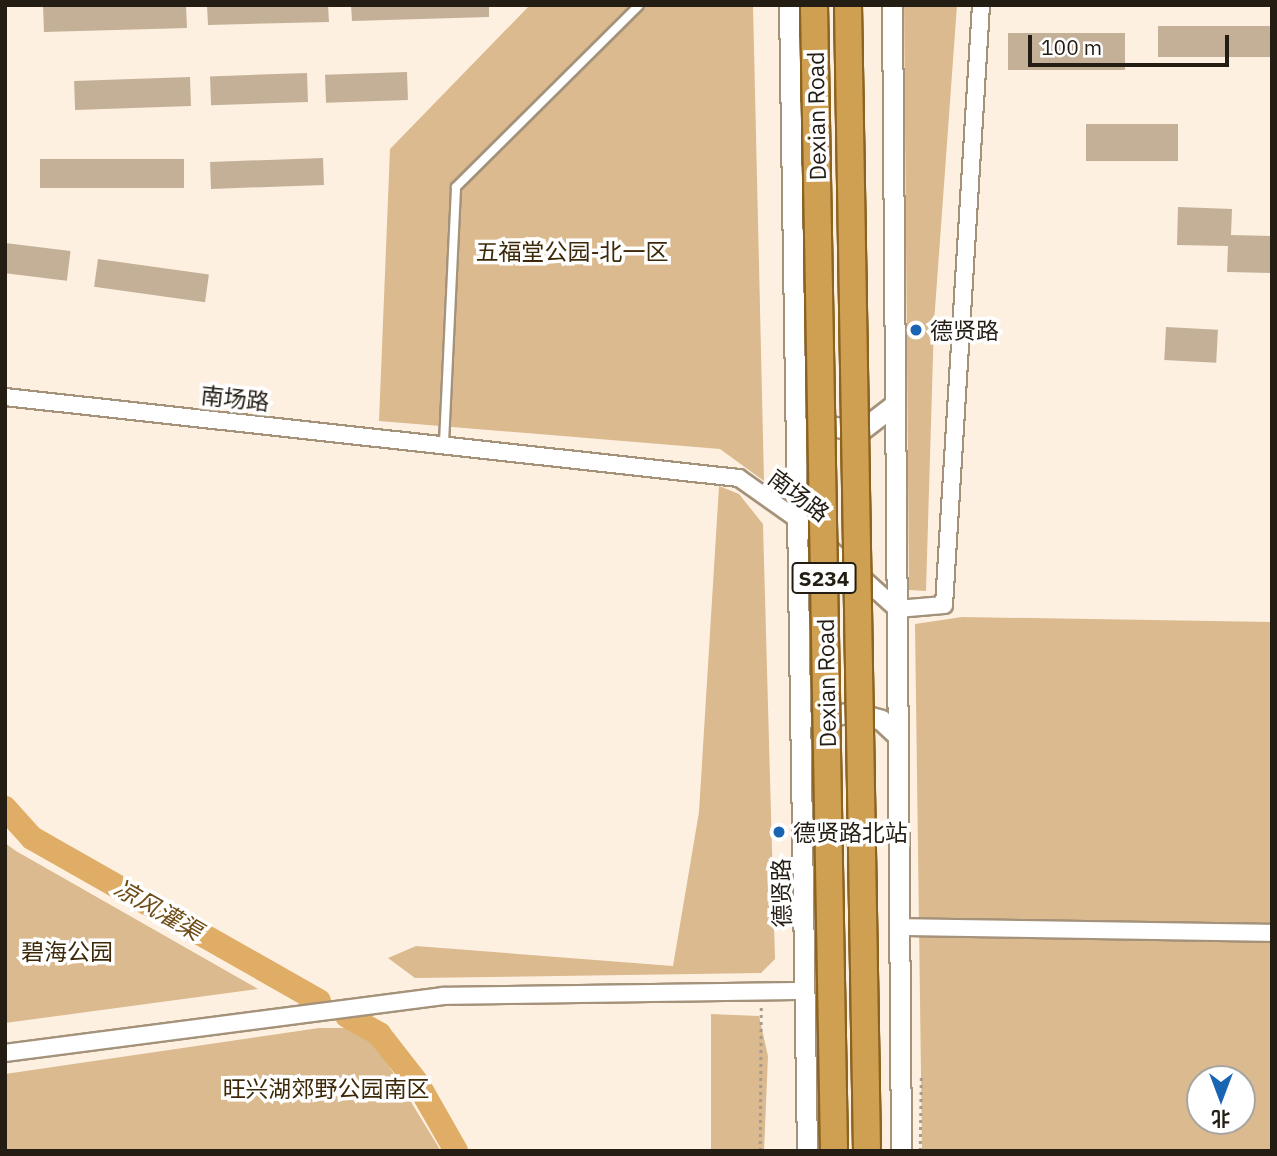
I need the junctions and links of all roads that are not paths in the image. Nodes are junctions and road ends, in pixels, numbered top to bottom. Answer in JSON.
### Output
{"nodes":[{"id":1,"x":789,"y":5,"type":"edge"},
{"id":2,"x":814,"y":5,"type":"edge"},
{"id":3,"x":848,"y":5,"type":"edge"},
{"id":4,"x":892,"y":5,"type":"edge"},
{"id":5,"x":981,"y":5,"type":"edge"},
{"id":6,"x":638,"y":6,"type":"edge"},
{"id":7,"x":5,"y":397,"type":"edge"},
{"id":8,"x":795,"y":404,"type":"junction"},
{"id":9,"x":895,"y":404,"type":"junction"},
{"id":10,"x":444,"y":443,"type":"junction"},
{"id":11,"x":797,"y":519,"type":"junction"},
{"id":12,"x":897,"y":609,"type":"junction"},
{"id":13,"x":802,"y":731,"type":"junction"},
{"id":14,"x":898,"y":736,"type":"junction"},
{"id":15,"x":899,"y":928,"type":"junction"},
{"id":16,"x":1272,"y":933,"type":"edge"},
{"id":17,"x":806,"y":991,"type":"junction"},
{"id":18,"x":5,"y":1053,"type":"edge"},
{"id":19,"x":807,"y":1151,"type":"edge"},
{"id":20,"x":834,"y":1151,"type":"edge"},
{"id":21,"x":867,"y":1151,"type":"edge"},
{"id":22,"x":901,"y":1151,"type":"edge"}],
"edges":[{"from":1,"to":8,"type":"street","name":"德贤路"},
{"from":2,"to":20,"type":"highway","name":"Dexian Road","number":"S234","bridge":true},
{"from":3,"to":21,"type":"highway","name":"Dexian Road","number":"S234","bridge":true},
{"from":4,"to":9,"type":"street"},
{"from":5,"to":12,"type":"street"},
{"from":6,"to":10,"type":"lane"},
{"from":7,"to":10,"type":"street","name":"南场路"},
{"from":8,"to":9,"type":"street"},
{"from":8,"to":11,"type":"street","name":"德贤路"},
{"from":9,"to":12,"type":"street"},
{"from":10,"to":11,"type":"street","name":"南场路"},
{"from":11,"to":12,"type":"street","name":"南场路"},
{"from":11,"to":13,"type":"street","name":"德贤路"},
{"from":12,"to":14,"type":"street"},
{"from":13,"to":14,"type":"street"},
{"from":13,"to":17,"type":"street","name":"德贤路"},
{"from":14,"to":15,"type":"street"},
{"from":15,"to":16,"type":"street"},
{"from":15,"to":22,"type":"street"},
{"from":17,"to":18,"type":"street"},
{"from":17,"to":19,"type":"street","name":"德贤路"}]}
